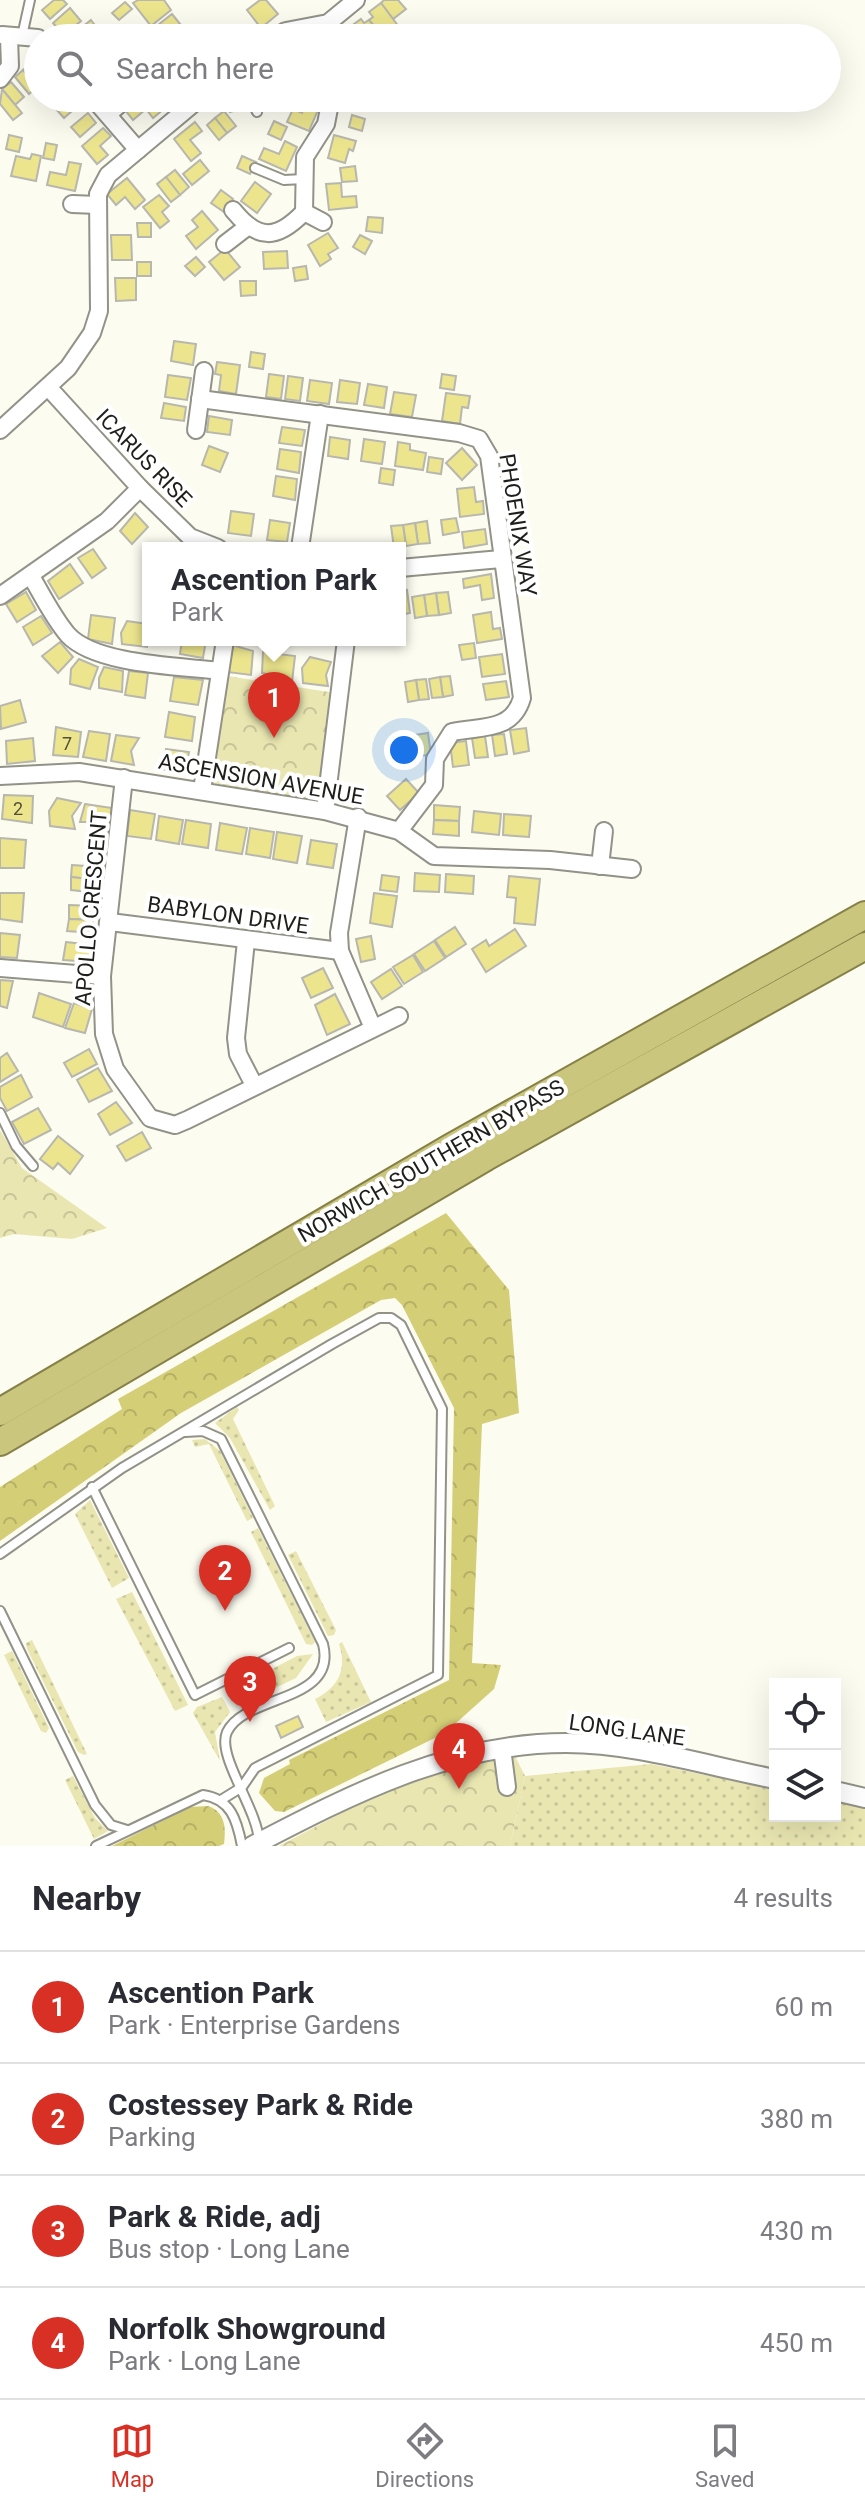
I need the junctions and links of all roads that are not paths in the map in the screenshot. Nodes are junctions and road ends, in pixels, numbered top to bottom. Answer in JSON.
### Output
{"nodes":[{"id":1,"x":30,"y":0,"type":"edge"},
{"id":2,"x":356,"y":0,"type":"edge"},
{"id":3,"x":327,"y":24,"type":"edge"},
{"id":4,"x":17,"y":36,"type":"edge"},
{"id":5,"x":0,"y":79,"type":"edge"},
{"id":6,"x":105,"y":112,"type":"edge"},
{"id":7,"x":117,"y":112,"type":"edge"},
{"id":8,"x":183,"y":112,"type":"edge"},
{"id":9,"x":328,"y":112,"type":"edge"},
{"id":10,"x":110,"y":118,"type":"junction"},
{"id":11,"x":138,"y":150,"type":"junction"},
{"id":12,"x":255,"y":168,"type":"dead end"},
{"id":13,"x":304,"y":179,"type":"junction"},
{"id":14,"x":72,"y":204,"type":"dead end"},
{"id":15,"x":98,"y":205,"type":"junction"},
{"id":16,"x":233,"y":210,"type":"dead end"},
{"id":17,"x":304,"y":212,"type":"junction"},
{"id":18,"x":323,"y":222,"type":"dead end"},
{"id":19,"x":247,"y":227,"type":"junction"},
{"id":20,"x":225,"y":244,"type":"dead end"},
{"id":21,"x":204,"y":371,"type":"dead end"},
{"id":22,"x":48,"y":387,"type":"junction"},
{"id":23,"x":200,"y":399,"type":"junction"},
{"id":24,"x":320,"y":414,"type":"junction"},
{"id":25,"x":0,"y":430,"type":"edge"},
{"id":26,"x":196,"y":430,"type":"dead end"},
{"id":27,"x":140,"y":488,"type":"junction"},
{"id":28,"x":203,"y":542,"type":"edge"},
{"id":29,"x":301,"y":542,"type":"edge"},
{"id":30,"x":501,"y":559,"type":"junction"},
{"id":31,"x":406,"y":567,"type":"edge"},
{"id":32,"x":31,"y":576,"type":"junction"},
{"id":33,"x":0,"y":596,"type":"edge"},
{"id":34,"x":224,"y":646,"type":"edge"},
{"id":35,"x":345,"y":646,"type":"edge"},
{"id":36,"x":220,"y":671,"type":"junction"},
{"id":37,"x":0,"y":776,"type":"edge"},
{"id":38,"x":124,"y":778,"type":"junction"},
{"id":39,"x":202,"y":790,"type":"junction"},
{"id":40,"x":325,"y":811,"type":"junction"},
{"id":41,"x":358,"y":817,"type":"junction"},
{"id":42,"x":399,"y":831,"type":"junction"},
{"id":43,"x":604,"y":831,"type":"dead end"},
{"id":44,"x":600,"y":866,"type":"junction"},
{"id":45,"x":632,"y":869,"type":"dead end"},
{"id":46,"x":865,"y":915,"type":"edge"},
{"id":47,"x":110,"y":922,"type":"junction"},
{"id":48,"x":246,"y":941,"type":"junction"},
{"id":49,"x":860,"y":950,"type":"edge"},
{"id":50,"x":340,"y":951,"type":"junction"},
{"id":51,"x":0,"y":968,"type":"edge"},
{"id":52,"x":102,"y":976,"type":"junction"},
{"id":53,"x":399,"y":1016,"type":"dead end"},
{"id":54,"x":373,"y":1028,"type":"junction"},
{"id":55,"x":254,"y":1085,"type":"junction"},
{"id":56,"x":0,"y":1113,"type":"edge"},
{"id":57,"x":33,"y":1166,"type":"dead end"},
{"id":58,"x":122,"y":1341,"type":"junction"},
{"id":59,"x":163,"y":1348,"type":"junction"},
{"id":60,"x":0,"y":1400,"type":"edge"},
{"id":61,"x":0,"y":1412,"type":"edge"},
{"id":62,"x":181,"y":1432,"type":"junction"},
{"id":63,"x":0,"y":1442,"type":"edge"},
{"id":64,"x":0,"y":1455,"type":"edge"},
{"id":65,"x":92,"y":1487,"type":"junction"},
{"id":66,"x":0,"y":1554,"type":"edge"},
{"id":67,"x":0,"y":1611,"type":"edge"},
{"id":68,"x":289,"y":1648,"type":"dead end"},
{"id":69,"x":502,"y":1748,"type":"junction"},
{"id":70,"x":769,"y":1778,"type":"edge"},
{"id":71,"x":242,"y":1787,"type":"junction"},
{"id":72,"x":507,"y":1787,"type":"dead end"},
{"id":73,"x":841,"y":1792,"type":"edge"},
{"id":74,"x":865,"y":1798,"type":"edge"},
{"id":75,"x":221,"y":1800,"type":"junction"},
{"id":76,"x":127,"y":1830,"type":"junction"},
{"id":77,"x":251,"y":1845,"type":"edge"},
{"id":78,"x":96,"y":1846,"type":"edge"}],
"edges":[{"from":1,"to":4,"type":"lane"},
{"from":2,"to":3,"type":"street"},
{"from":4,"to":5,"type":"street"},
{"from":6,"to":10,"type":"street"},
{"from":7,"to":10,"type":"lane"},
{"from":8,"to":11,"type":"street"},
{"from":9,"to":13,"type":"street"},
{"from":10,"to":11,"type":"street"},
{"from":11,"to":15,"type":"street"},
{"from":12,"to":13,"type":"lane"},
{"from":13,"to":17,"type":"street"},
{"from":14,"to":15,"type":"street"},
{"from":15,"to":22,"type":"street"},
{"from":16,"to":19,"type":"street"},
{"from":17,"to":18,"type":"street"},
{"from":17,"to":19,"type":"street"},
{"from":19,"to":20,"type":"street"},
{"from":21,"to":23,"type":"street"},
{"from":22,"to":25,"type":"street"},
{"from":22,"to":27,"type":"street","name":"ICARUS RISE"},
{"from":23,"to":24,"type":"street","name":"PHOENIX WAY"},
{"from":23,"to":26,"type":"street"},
{"from":24,"to":29,"type":"street"},
{"from":24,"to":30,"type":"street","name":"PHOENIX WAY"},
{"from":27,"to":28,"type":"street","name":"ICARUS RISE"},
{"from":27,"to":32,"type":"street"},
{"from":30,"to":31,"type":"street"},
{"from":30,"to":42,"type":"street","name":"PHOENIX WAY"},
{"from":32,"to":33,"type":"street"},
{"from":32,"to":36,"type":"street"},
{"from":34,"to":36,"type":"street"},
{"from":35,"to":40,"type":"street"},
{"from":36,"to":39,"type":"street"},
{"from":37,"to":38,"type":"street","name":"ASCENSION AVENUE"},
{"from":38,"to":39,"type":"street","name":"ASCENSION AVENUE"},
{"from":38,"to":47,"type":"street","name":"APOLLO CRESCENT"},
{"from":39,"to":40,"type":"street","name":"ASCENSION AVENUE"},
{"from":40,"to":41,"type":"street","name":"ASCENSION AVENUE"},
{"from":41,"to":42,"type":"street","name":"ASCENSION AVENUE"},
{"from":41,"to":50,"type":"street"},
{"from":42,"to":44,"type":"street","name":"ASCENSION AVENUE"},
{"from":43,"to":44,"type":"street"},
{"from":44,"to":45,"type":"street","name":"ASCENSION AVENUE"},
{"from":46,"to":58,"type":"highway","name":"NORWICH SOUTHERN BYPASS"},
{"from":47,"to":48,"type":"street","name":"BABYLON DRIVE"},
{"from":47,"to":52,"type":"street","name":"APOLLO CRESCENT"},
{"from":48,"to":50,"type":"street","name":"BABYLON DRIVE"},
{"from":48,"to":55,"type":"street"},
{"from":49,"to":59,"type":"highway","name":"NORWICH SOUTHERN BYPASS"},
{"from":50,"to":54,"type":"street"},
{"from":51,"to":52,"type":"street"},
{"from":52,"to":55,"type":"street","name":"APOLLO CRESCENT"},
{"from":53,"to":54,"type":"street","name":"APOLLO CRESCENT"},
{"from":54,"to":55,"type":"street","name":"APOLLO CRESCENT"},
{"from":56,"to":57,"type":"lane"},
{"from":58,"to":60,"type":"highway"},
{"from":58,"to":61,"type":"highway","name":"NORWICH SOUTHERN BYPASS"},
{"from":59,"to":63,"type":"highway","name":"NORWICH SOUTHERN BYPASS"},
{"from":59,"to":64,"type":"highway"},
{"from":62,"to":65,"type":"lane"},
{"from":62,"to":71,"type":"lane"},
{"from":62,"to":71,"type":"lane"},
{"from":65,"to":66,"type":"lane"},
{"from":65,"to":68,"type":"lane"},
{"from":67,"to":76,"type":"lane"},
{"from":69,"to":70,"type":"street","name":"LONG LANE"},
{"from":69,"to":72,"type":"street"},
{"from":69,"to":77,"type":"street","name":"LONG LANE"},
{"from":71,"to":75,"type":"lane"},
{"from":71,"to":77,"type":"lane"},
{"from":73,"to":74,"type":"street"},
{"from":75,"to":76,"type":"lane"},
{"from":75,"to":77,"type":"lane"},
{"from":76,"to":78,"type":"lane"}]}
